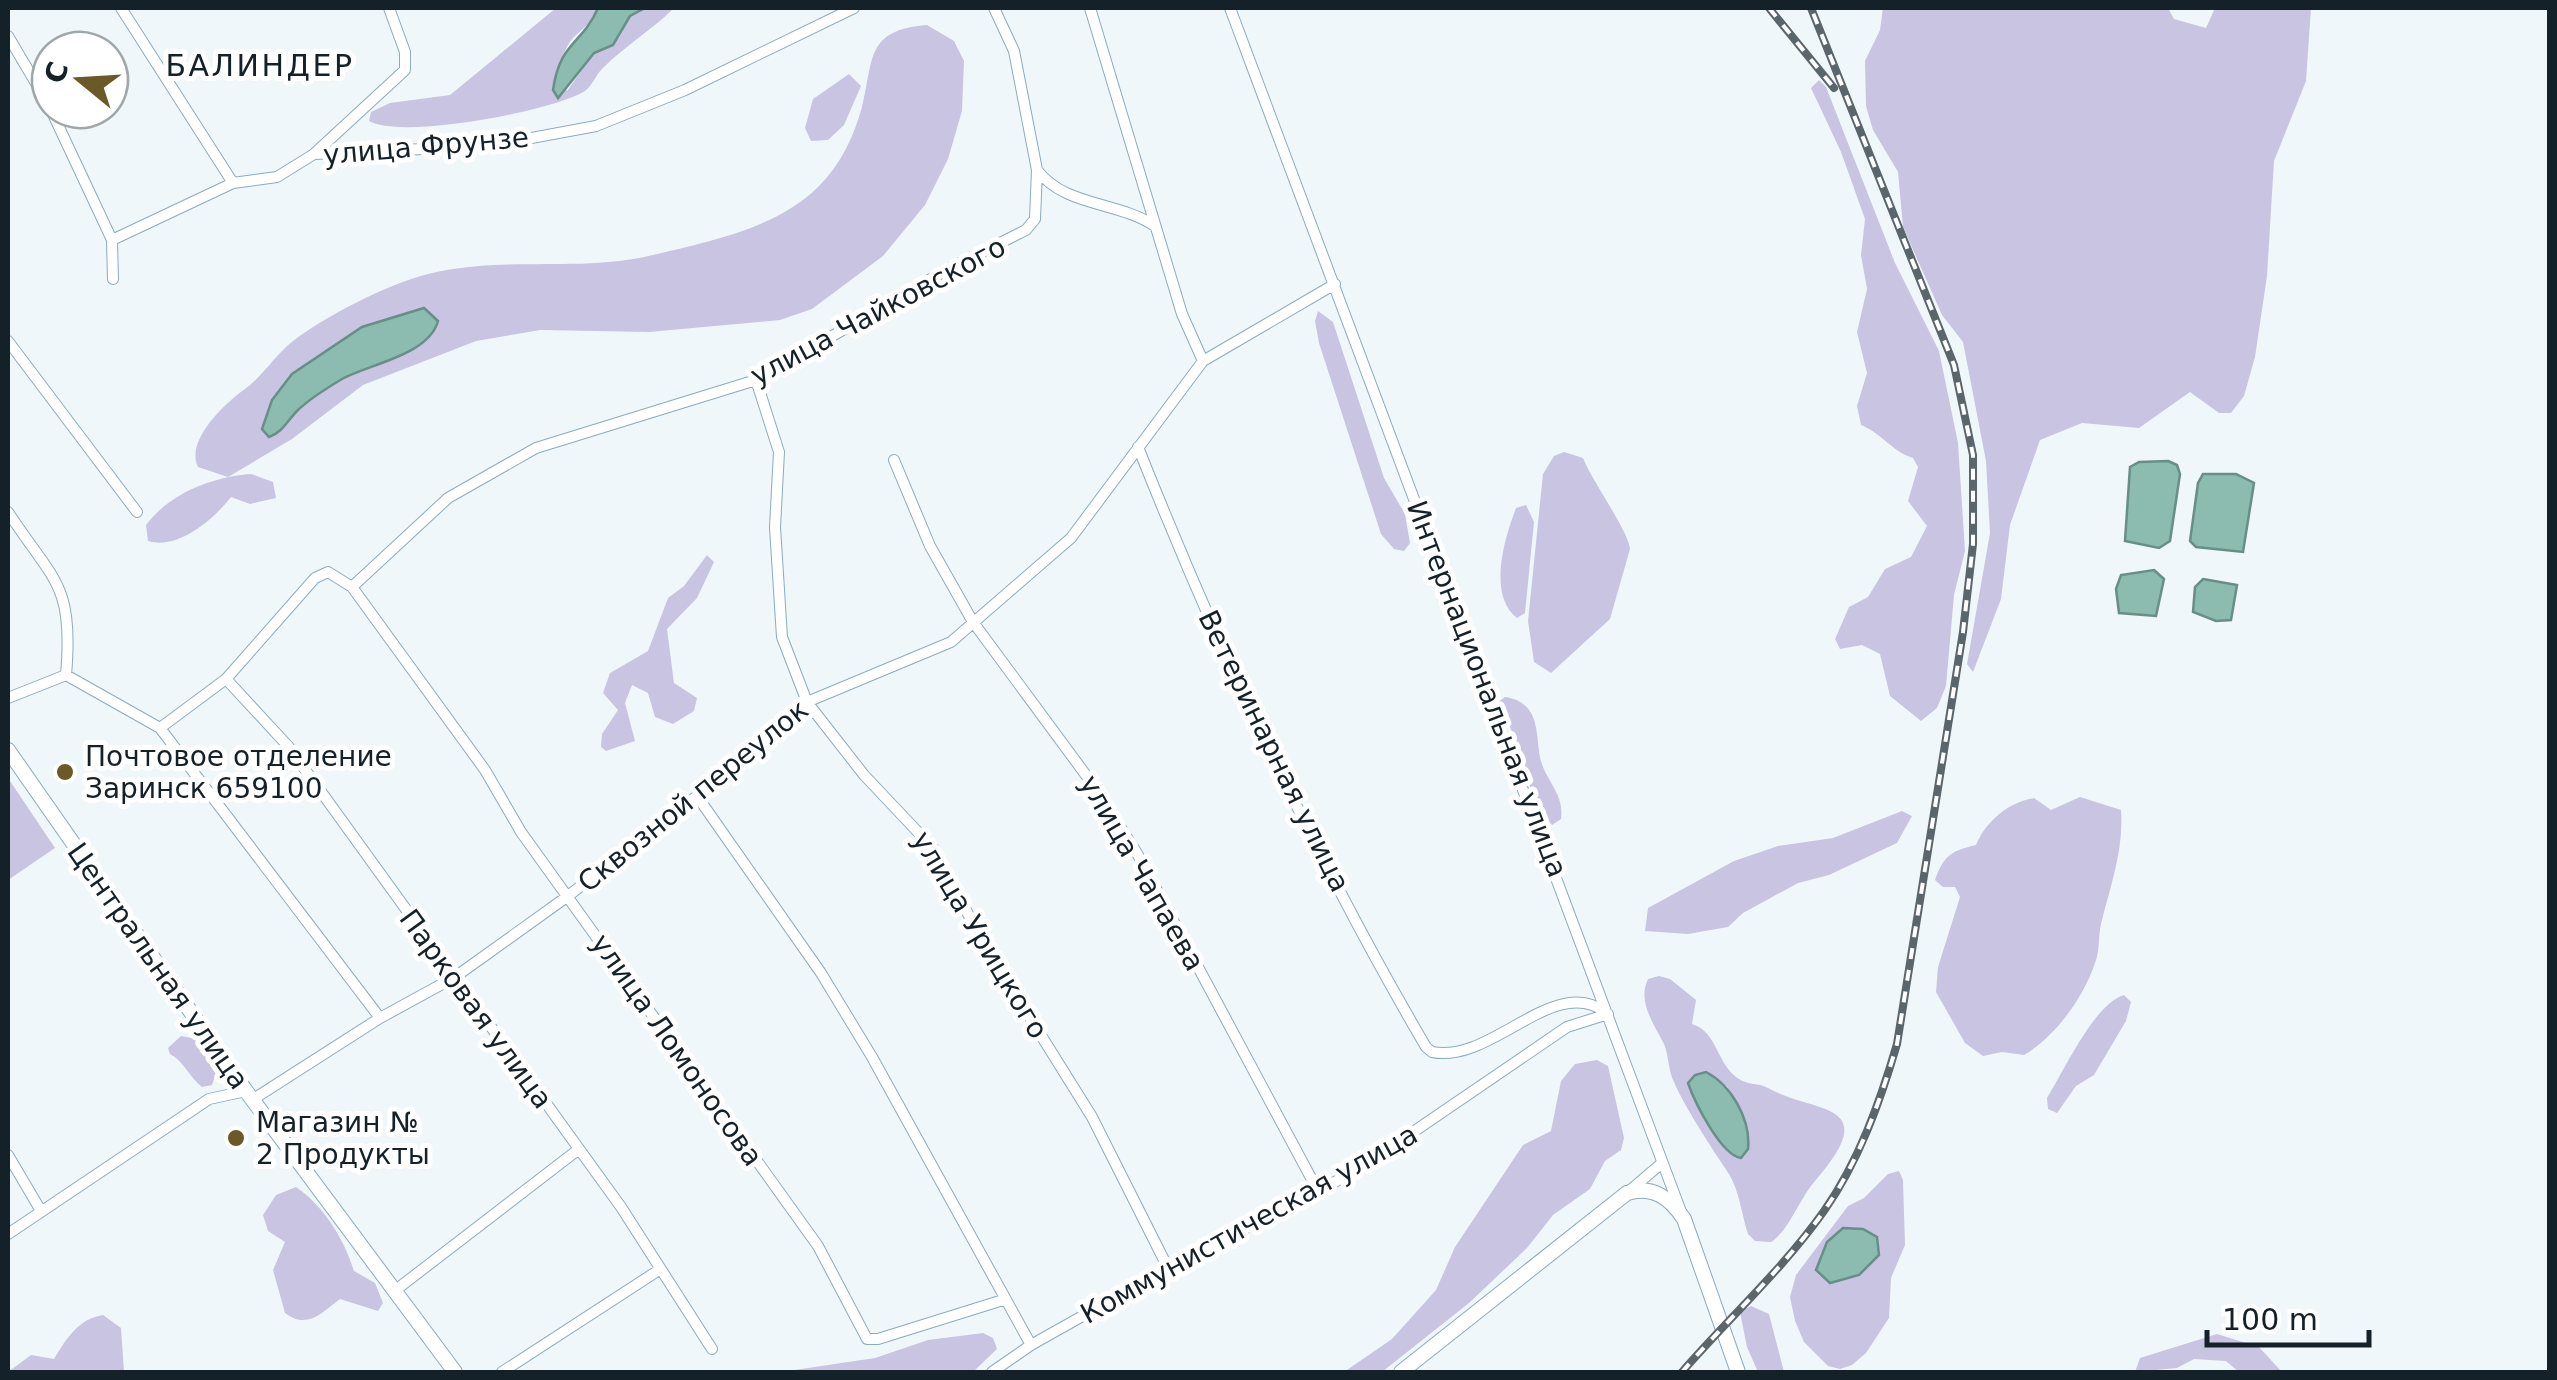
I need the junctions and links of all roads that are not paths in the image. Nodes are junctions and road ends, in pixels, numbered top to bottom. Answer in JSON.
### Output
{"nodes":[{"id":1,"x":120,"y":8,"type":"edge"},
{"id":2,"x":389,"y":8,"type":"edge"},
{"id":3,"x":854,"y":8,"type":"edge"},
{"id":4,"x":994,"y":8,"type":"edge"},
{"id":5,"x":1090,"y":8,"type":"edge"},
{"id":6,"x":1230,"y":8,"type":"edge"},
{"id":7,"x":8,"y":36,"type":"edge"},
{"id":8,"x":30,"y":73,"type":"edge"},
{"id":9,"x":61,"y":130,"type":"edge"},
{"id":10,"x":314,"y":154,"type":"junction"},
{"id":11,"x":1037,"y":170,"type":"junction"},
{"id":12,"x":233,"y":183,"type":"junction"},
{"id":13,"x":1155,"y":226,"type":"junction"},
{"id":14,"x":112,"y":240,"type":"junction"},
{"id":15,"x":113,"y":279,"type":"dead end"},
{"id":16,"x":1335,"y":284,"type":"junction"},
{"id":17,"x":8,"y":341,"type":"edge"},
{"id":18,"x":1203,"y":360,"type":"junction"},
{"id":19,"x":756,"y":380,"type":"junction"},
{"id":20,"x":1138,"y":447,"type":"junction"},
{"id":21,"x":894,"y":460,"type":"dead end"},
{"id":22,"x":8,"y":512,"type":"edge"},
{"id":23,"x":137,"y":512,"type":"dead end"},
{"id":24,"x":352,"y":587,"type":"junction"},
{"id":25,"x":973,"y":622,"type":"junction"},
{"id":26,"x":66,"y":674,"type":"junction"},
{"id":27,"x":226,"y":679,"type":"junction"},
{"id":28,"x":8,"y":698,"type":"edge"},
{"id":29,"x":807,"y":702,"type":"junction"},
{"id":30,"x":160,"y":728,"type":"junction"},
{"id":31,"x":8,"y":750,"type":"edge"},
{"id":32,"x":697,"y":796,"type":"junction"},
{"id":33,"x":568,"y":896,"type":"junction"},
{"id":34,"x":455,"y":977,"type":"junction"},
{"id":35,"x":1608,"y":1014,"type":"junction"},
{"id":36,"x":380,"y":1018,"type":"junction"},
{"id":37,"x":249,"y":1095,"type":"junction"},
{"id":38,"x":579,"y":1149,"type":"junction"},
{"id":39,"x":8,"y":1155,"type":"edge"},
{"id":40,"x":1662,"y":1163,"type":"junction"},
{"id":41,"x":1318,"y":1191,"type":"junction"},
{"id":42,"x":1627,"y":1192,"type":"junction"},
{"id":43,"x":41,"y":1211,"type":"junction"},
{"id":44,"x":1684,"y":1219,"type":"junction"},
{"id":45,"x":8,"y":1234,"type":"edge"},
{"id":46,"x":1168,"y":1268,"type":"junction"},
{"id":47,"x":660,"y":1270,"type":"junction"},
{"id":48,"x":397,"y":1289,"type":"junction"},
{"id":49,"x":1003,"y":1300,"type":"junction"},
{"id":50,"x":1031,"y":1345,"type":"junction"},
{"id":51,"x":712,"y":1349,"type":"dead end"},
{"id":52,"x":455,"y":1372,"type":"edge"},
{"id":53,"x":502,"y":1372,"type":"edge"},
{"id":54,"x":992,"y":1372,"type":"edge"},
{"id":55,"x":1401,"y":1372,"type":"edge"},
{"id":56,"x":1738,"y":1372,"type":"edge"}],
"edges":[{"from":1,"to":12,"type":"street"},
{"from":2,"to":10,"type":"street"},
{"from":3,"to":10,"type":"street","name":"улица Фрунзе"},
{"from":4,"to":11,"type":"street"},
{"from":5,"to":13,"type":"street"},
{"from":6,"to":16,"type":"street","name":"Интернациональная улица"},
{"from":7,"to":8,"type":"street"},
{"from":9,"to":14,"type":"street"},
{"from":10,"to":12,"type":"street","name":"улица Фрунзе"},
{"from":11,"to":13,"type":"street"},
{"from":11,"to":19,"type":"street","name":"улица Чайковского"},
{"from":12,"to":14,"type":"street","name":"улица Фрунзе"},
{"from":13,"to":18,"type":"street"},
{"from":14,"to":15,"type":"street"},
{"from":16,"to":18,"type":"street","name":"Сквозной переулок"},
{"from":16,"to":35,"type":"street","name":"Интернациональная улица"},
{"from":17,"to":23,"type":"street"},
{"from":18,"to":20,"type":"street","name":"Сквозной переулок"},
{"from":19,"to":24,"type":"street","name":"улица Чайковского"},
{"from":19,"to":29,"type":"street","name":"улица Урицкого"},
{"from":20,"to":25,"type":"street","name":"Сквозной переулок"},
{"from":20,"to":35,"type":"street","name":"Ветеринарная улица"},
{"from":21,"to":25,"type":"street","name":"улица Чапаева"},
{"from":22,"to":26,"type":"street"},
{"from":24,"to":27,"type":"street"},
{"from":24,"to":33,"type":"street","name":"улица Ломоносова"},
{"from":25,"to":29,"type":"street","name":"Сквозной переулок"},
{"from":25,"to":41,"type":"street","name":"улица Чапаева"},
{"from":26,"to":28,"type":"street"},
{"from":26,"to":30,"type":"street"},
{"from":27,"to":30,"type":"street"},
{"from":27,"to":34,"type":"street","name":"Парковая улица"},
{"from":29,"to":32,"type":"street","name":"Сквозной переулок"},
{"from":29,"to":46,"type":"street","name":"улица Урицкого"},
{"from":30,"to":36,"type":"street"},
{"from":31,"to":37,"type":"street","name":"Центральная улица"},
{"from":32,"to":33,"type":"street","name":"Сквозной переулок"},
{"from":32,"to":49,"type":"street"},
{"from":33,"to":34,"type":"street","name":"Сквозной переулок"},
{"from":33,"to":49,"type":"street","name":"улица Ломоносова"},
{"from":34,"to":36,"type":"street","name":"Сквозной переулок"},
{"from":34,"to":38,"type":"street","name":"Парковая улица"},
{"from":35,"to":40,"type":"street","name":"Интернациональная улица"},
{"from":35,"to":41,"type":"street","name":"Коммунистическая улица"},
{"from":36,"to":37,"type":"street","name":"Сквозной переулок"},
{"from":37,"to":43,"type":"street","name":"Сквозной переулок"},
{"from":37,"to":48,"type":"street","name":"Центральная улица"},
{"from":38,"to":47,"type":"street","name":"Парковая улица"},
{"from":38,"to":48,"type":"street"},
{"from":39,"to":43,"type":"street"},
{"from":40,"to":42,"type":"street"},
{"from":40,"to":44,"type":"street","name":"Интернациональная улица"},
{"from":41,"to":46,"type":"street","name":"Коммунистическая улица"},
{"from":42,"to":44,"type":"street"},
{"from":42,"to":55,"type":"street"},
{"from":43,"to":45,"type":"street","name":"Сквозной переулок"},
{"from":44,"to":56,"type":"street","name":"Интернациональная улица"},
{"from":46,"to":50,"type":"street","name":"Коммунистическая улица"},
{"from":47,"to":51,"type":"street","name":"Парковая улица"},
{"from":47,"to":53,"type":"street"},
{"from":48,"to":52,"type":"street","name":"Центральная улица"},
{"from":49,"to":50,"type":"street"},
{"from":50,"to":54,"type":"street","name":"Коммунистическая улица"}]}
